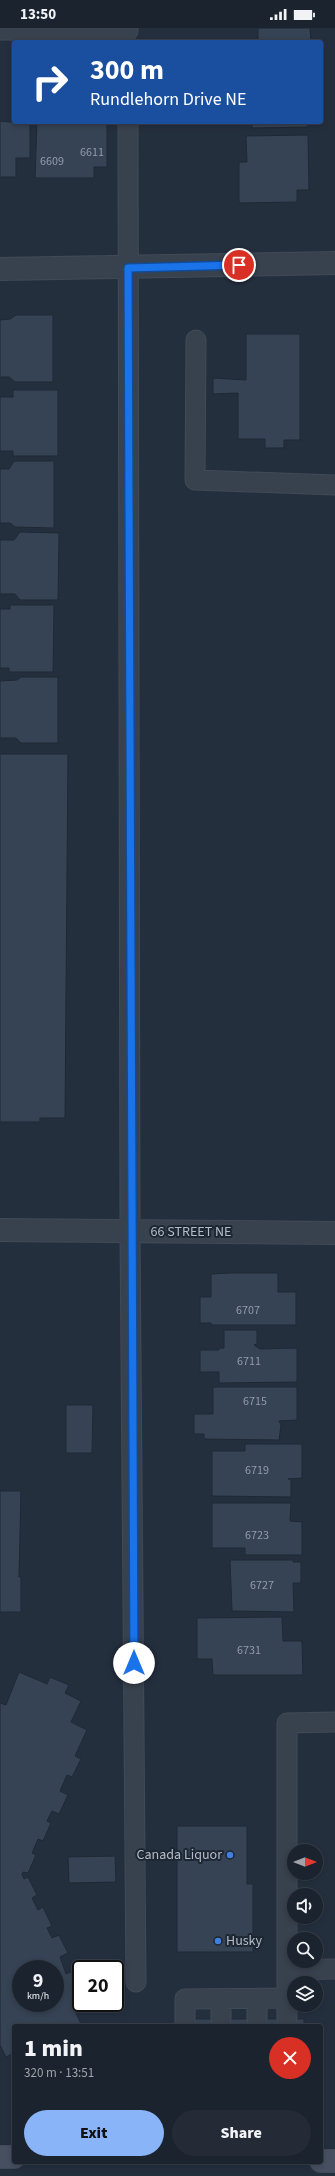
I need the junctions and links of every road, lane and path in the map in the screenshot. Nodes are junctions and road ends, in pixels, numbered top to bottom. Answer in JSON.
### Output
{"nodes":[{"id":1,"x":0,"y":30,"type":"edge"},
{"id":2,"x":128,"y":34,"type":"edge"},
{"id":3,"x":128,"y":124,"type":"edge"},
{"id":4,"x":335,"y":263,"type":"edge"},
{"id":5,"x":128,"y":268,"type":"junction"},
{"id":6,"x":0,"y":269,"type":"edge"},
{"id":7,"x":196,"y":340,"type":"dead end"},
{"id":8,"x":335,"y":485,"type":"edge"},
{"id":9,"x":0,"y":1230,"type":"edge"},
{"id":10,"x":130,"y":1232,"type":"junction"},
{"id":11,"x":335,"y":1233,"type":"edge"},
{"id":12,"x":335,"y":1722,"type":"edge"},
{"id":13,"x":335,"y":1969,"type":"edge"},
{"id":14,"x":288,"y":1970,"type":"junction"},
{"id":15,"x":288,"y":1976,"type":"edge"},
{"id":16,"x":136,"y":1982,"type":"dead end"},
{"id":17,"x":221,"y":1998,"type":"junction"},
{"id":18,"x":258,"y":1998,"type":"junction"},
{"id":19,"x":287,"y":1998,"type":"edge"},
{"id":20,"x":287,"y":2012,"type":"edge"},
{"id":21,"x":221,"y":2019,"type":"dead end"},
{"id":22,"x":257,"y":2019,"type":"dead end"},
{"id":23,"x":287,"y":2019,"type":"dead end"},
{"id":24,"x":184,"y":2024,"type":"edge"},
{"id":25,"x":0,"y":2157,"type":"edge"},
{"id":26,"x":12,"y":2157,"type":"edge"},
{"id":27,"x":323,"y":2161,"type":"edge"},
{"id":28,"x":335,"y":2161,"type":"edge"}],
"edges":[{"from":1,"to":2,"type":"lane"},
{"from":3,"to":5,"type":"lane"},
{"from":4,"to":5,"type":"street"},
{"from":5,"to":6,"type":"street"},
{"from":5,"to":10,"type":"lane"},
{"from":7,"to":8,"type":"lane"},
{"from":9,"to":10,"type":"street","name":"66 STREET NE"},
{"from":10,"to":11,"type":"street","name":"66 STREET NE"},
{"from":10,"to":16,"type":"lane"},
{"from":12,"to":14,"type":"lane"},
{"from":13,"to":14,"type":"lane"},
{"from":14,"to":15,"type":"lane"},
{"from":17,"to":18,"type":"lane"},
{"from":17,"to":21,"type":"lane"},
{"from":17,"to":24,"type":"lane"},
{"from":18,"to":19,"type":"lane"},
{"from":18,"to":22,"type":"lane"},
{"from":20,"to":23,"type":"lane"},
{"from":25,"to":26,"type":"main road"},
{"from":27,"to":28,"type":"main road"}]}
